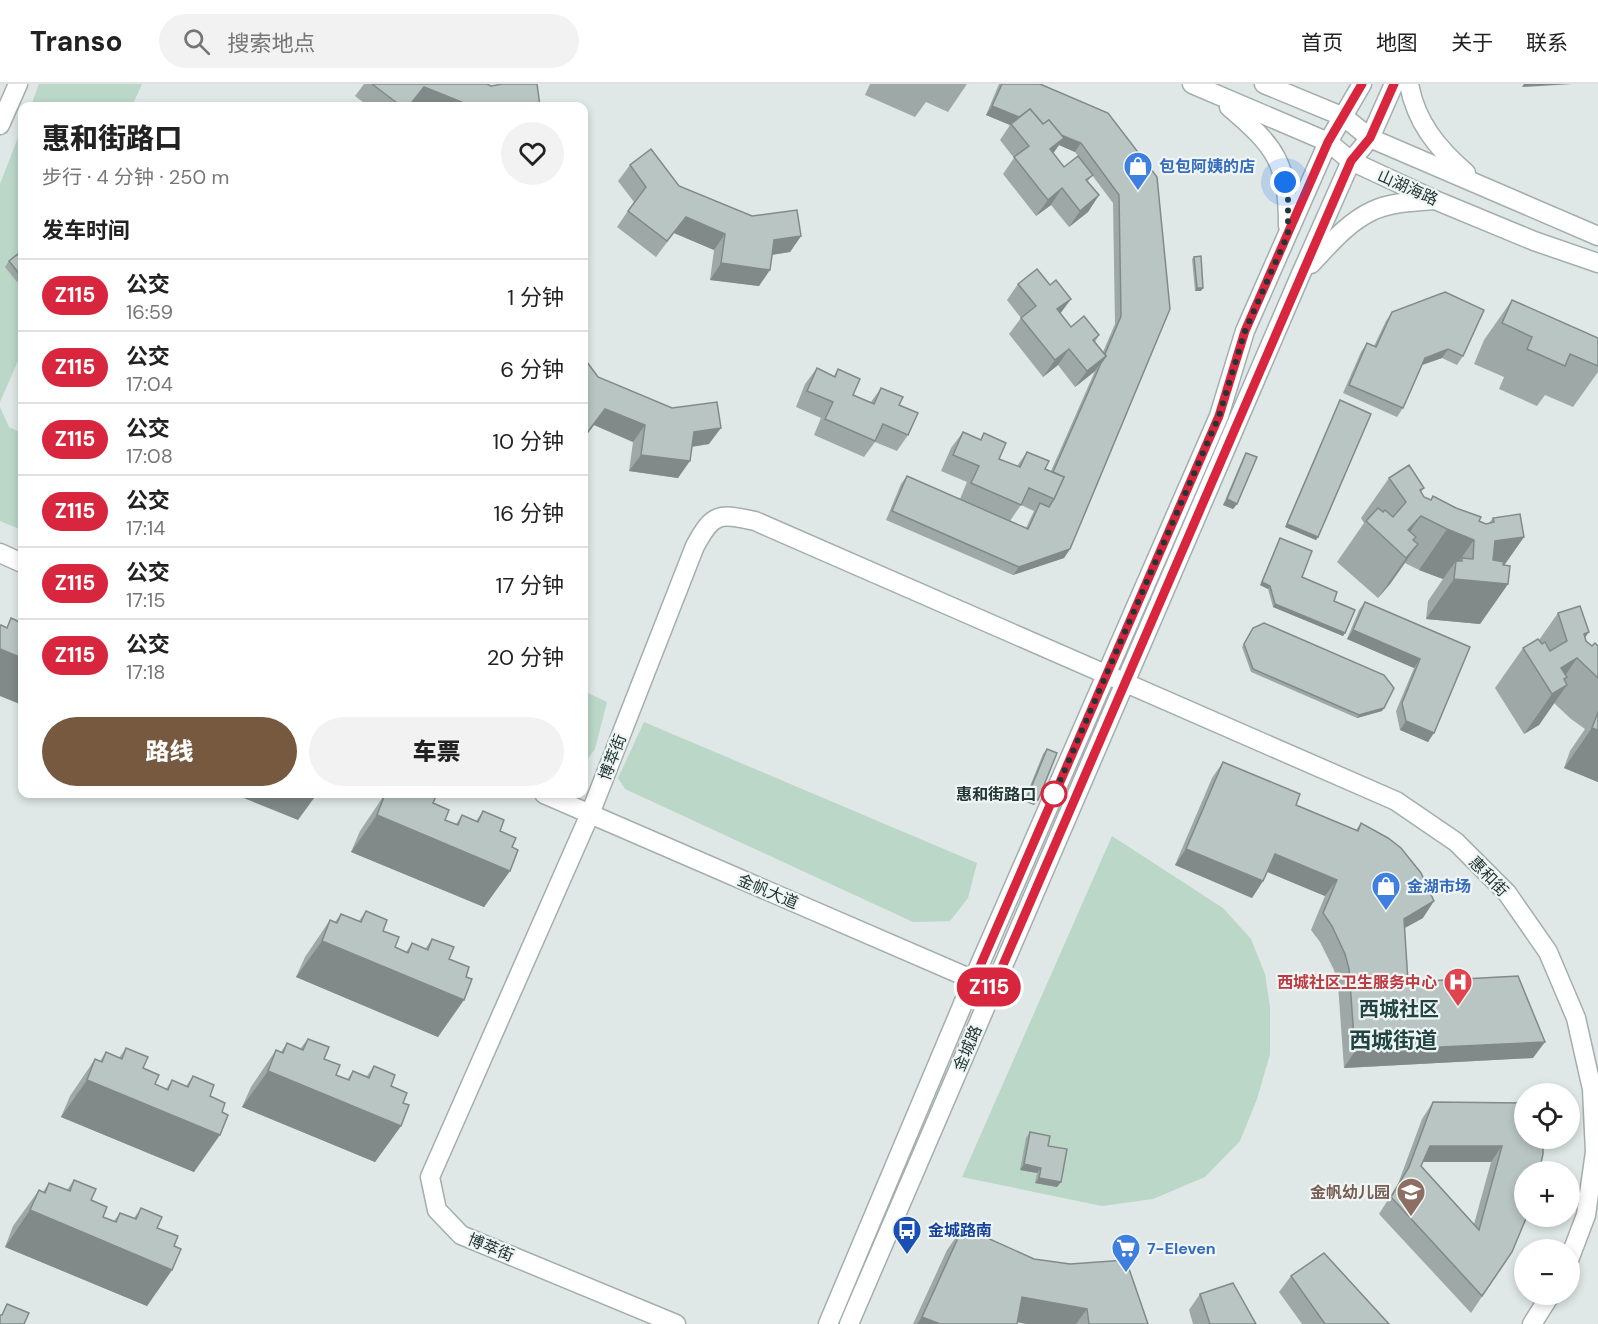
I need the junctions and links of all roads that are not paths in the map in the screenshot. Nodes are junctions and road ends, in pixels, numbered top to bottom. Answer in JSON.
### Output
{"nodes":[{"id":1,"x":18,"y":84,"type":"edge"},
{"id":2,"x":1192,"y":84,"type":"edge"},
{"id":3,"x":1264,"y":84,"type":"edge"},
{"id":4,"x":1362,"y":84,"type":"edge"},
{"id":5,"x":1394,"y":84,"type":"edge"},
{"id":6,"x":1409,"y":84,"type":"edge"},
{"id":7,"x":1215,"y":94,"type":"junction"},
{"id":8,"x":1344,"y":117,"type":"junction"},
{"id":9,"x":0,"y":126,"type":"edge"},
{"id":10,"x":1370,"y":138,"type":"junction"},
{"id":11,"x":1328,"y":142,"type":"junction"},
{"id":12,"x":1351,"y":161,"type":"junction"},
{"id":13,"x":1484,"y":187,"type":"junction"},
{"id":14,"x":1435,"y":200,"type":"junction"},
{"id":15,"x":1288,"y":234,"type":"junction"},
{"id":16,"x":1598,"y":236,"type":"edge"},
{"id":17,"x":1598,"y":263,"type":"edge"},
{"id":18,"x":1300,"y":276,"type":"junction"},
{"id":19,"x":0,"y":554,"type":"edge"},
{"id":20,"x":18,"y":561,"type":"edge"},
{"id":21,"x":1106,"y":674,"type":"junction"},
{"id":22,"x":1125,"y":682,"type":"junction"},
{"id":23,"x":553,"y":798,"type":"edge"},
{"id":24,"x":590,"y":814,"type":"junction"},
{"id":25,"x":974,"y":980,"type":"junction"},
{"id":26,"x":993,"y":988,"type":"junction"},
{"id":27,"x":1577,"y":1239,"type":"edge"},
{"id":28,"x":1544,"y":1305,"type":"edge"},
{"id":29,"x":676,"y":1324,"type":"edge"},
{"id":30,"x":828,"y":1324,"type":"edge"},
{"id":31,"x":849,"y":1324,"type":"edge"},
{"id":32,"x":1532,"y":1324,"type":"edge"}],
"edges":[{"from":1,"to":9,"type":"street"},
{"from":2,"to":7,"type":"street","name":"山湖海路"},
{"from":3,"to":8,"type":"street","name":"山湖海路"},
{"from":4,"to":8,"type":"street","name":"金城路"},
{"from":5,"to":10,"type":"street","name":"金城路"},
{"from":6,"to":13,"type":"street"},
{"from":7,"to":11,"type":"street","name":"山湖海路"},
{"from":7,"to":15,"type":"street"},
{"from":8,"to":10,"type":"street","name":"山湖海路"},
{"from":8,"to":11,"type":"street","name":"金城路"},
{"from":10,"to":12,"type":"street","name":"金城路"},
{"from":10,"to":13,"type":"street","name":"山湖海路"},
{"from":11,"to":12,"type":"street","name":"山湖海路"},
{"from":11,"to":15,"type":"street","name":"金城路"},
{"from":12,"to":14,"type":"street","name":"山湖海路"},
{"from":12,"to":18,"type":"street","name":"金城路"},
{"from":13,"to":16,"type":"street","name":"山湖海路"},
{"from":14,"to":17,"type":"street","name":"山湖海路"},
{"from":14,"to":18,"type":"street"},
{"from":15,"to":21,"type":"street","name":"金城路"},
{"from":18,"to":22,"type":"street","name":"金城路"},
{"from":19,"to":20,"type":"street"},
{"from":21,"to":22,"type":"street","name":"博萃街"},
{"from":21,"to":24,"type":"street","name":"博萃街"},
{"from":21,"to":25,"type":"street","name":"金城路"},
{"from":22,"to":26,"type":"street","name":"金城路"},
{"from":22,"to":27,"type":"street","name":"惠和街"},
{"from":23,"to":24,"type":"street","name":"金帆大道"},
{"from":24,"to":25,"type":"street","name":"金帆大道"},
{"from":24,"to":29,"type":"street","name":"博萃街"},
{"from":25,"to":26,"type":"street","name":"金帆大道"},
{"from":25,"to":30,"type":"street","name":"金城路"},
{"from":26,"to":31,"type":"street","name":"金城路"},
{"from":28,"to":32,"type":"street"}]}
